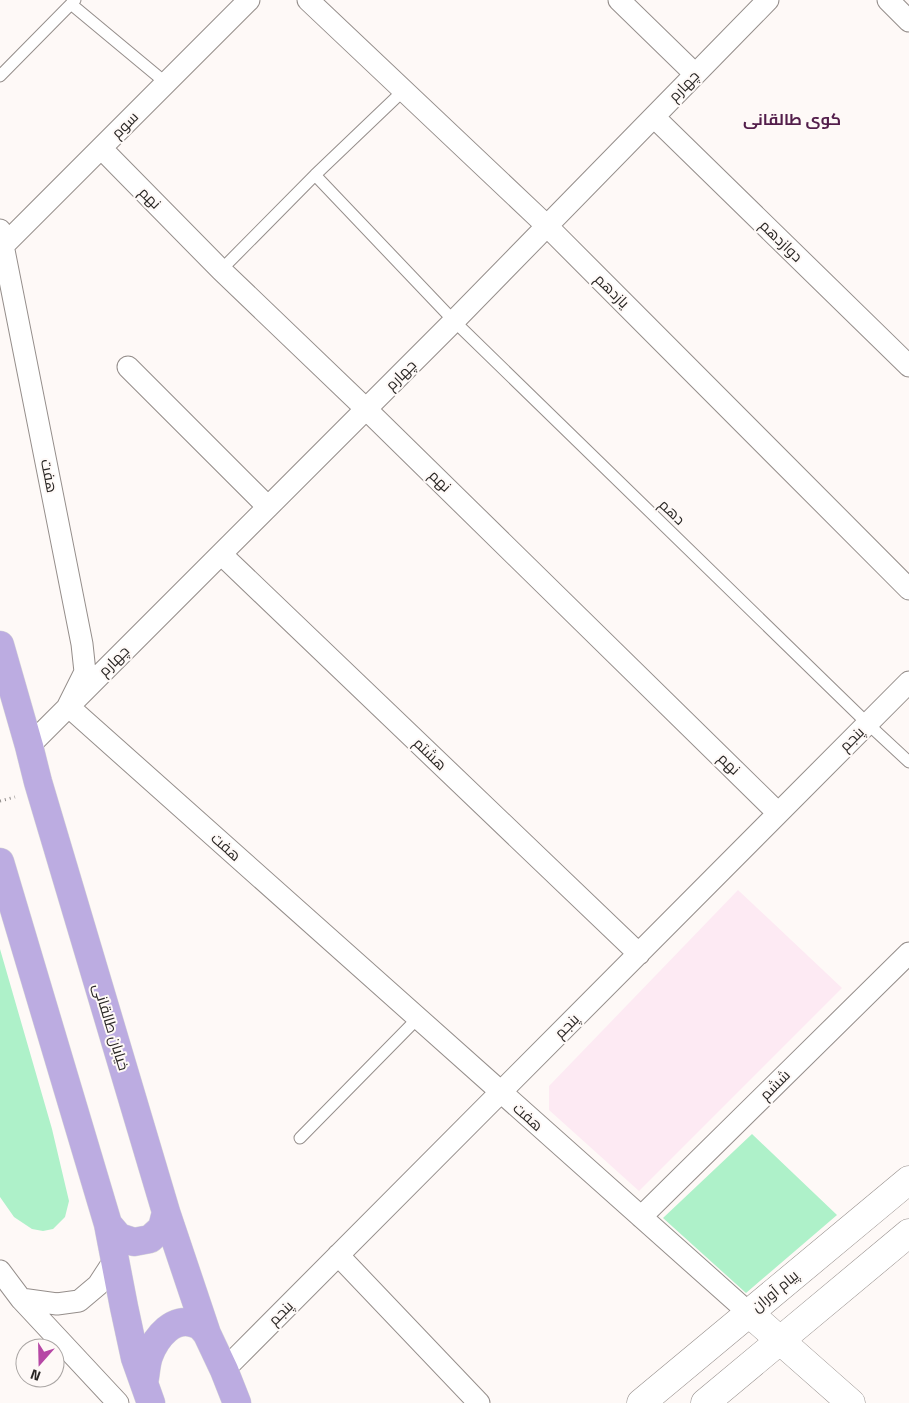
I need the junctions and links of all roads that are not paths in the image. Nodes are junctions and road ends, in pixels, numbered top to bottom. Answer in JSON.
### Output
{"nodes":[{"id":1,"x":249,"y":0,"type":"edge"},
{"id":2,"x":308,"y":0,"type":"edge"},
{"id":3,"x":619,"y":0,"type":"edge"},
{"id":4,"x":768,"y":0,"type":"edge"},
{"id":5,"x":888,"y":0,"type":"edge"},
{"id":6,"x":73,"y":2,"type":"edge"},
{"id":7,"x":909,"y":21,"type":"edge"},
{"id":8,"x":696,"y":74,"type":"junction"},
{"id":9,"x":0,"y":76,"type":"edge"},
{"id":10,"x":166,"y":84,"type":"junction"},
{"id":11,"x":404,"y":90,"type":"junction"},
{"id":12,"x":654,"y":117,"type":"junction"},
{"id":13,"x":101,"y":148,"type":"junction"},
{"id":14,"x":315,"y":175,"type":"junction"},
{"id":15,"x":547,"y":226,"type":"junction"},
{"id":16,"x":1,"y":241,"type":"edge"},
{"id":17,"x":221,"y":270,"type":"junction"},
{"id":18,"x":454,"y":321,"type":"junction"},
{"id":19,"x":909,"y":366,"type":"edge"},
{"id":20,"x":128,"y":367,"type":"dead end"},
{"id":21,"x":366,"y":409,"type":"junction"},
{"id":22,"x":268,"y":507,"type":"junction"},
{"id":23,"x":221,"y":554,"type":"junction"},
{"id":24,"x":909,"y":589,"type":"edge"},
{"id":25,"x":0,"y":645,"type":"edge"},
{"id":26,"x":909,"y":682,"type":"edge"},
{"id":27,"x":68,"y":706,"type":"junction"},
{"id":28,"x":868,"y":724,"type":"junction"},
{"id":29,"x":29,"y":746,"type":"junction"},
{"id":30,"x":909,"y":762,"type":"edge"},
{"id":31,"x":778,"y":813,"type":"junction"},
{"id":32,"x":0,"y":862,"type":"edge"},
{"id":33,"x":909,"y":953,"type":"edge"},
{"id":34,"x":639,"y":954,"type":"junction"},
{"id":35,"x":418,"y":1018,"type":"junction"},
{"id":36,"x":501,"y":1092,"type":"junction"},
{"id":37,"x":300,"y":1138,"type":"dead end"},
{"id":38,"x":909,"y":1180,"type":"edge"},
{"id":39,"x":166,"y":1212,"type":"junction"},
{"id":40,"x":641,"y":1217,"type":"junction"},
{"id":41,"x":108,"y":1224,"type":"junction"},
{"id":42,"x":909,"y":1233,"type":"edge"},
{"id":43,"x":338,"y":1255,"type":"junction"},
{"id":44,"x":115,"y":1259,"type":"junction"},
{"id":45,"x":0,"y":1271,"type":"edge"},
{"id":46,"x":21,"y":1299,"type":"junction"},
{"id":47,"x":749,"y":1313,"type":"junction"},
{"id":48,"x":207,"y":1334,"type":"junction"},
{"id":49,"x":780,"y":1340,"type":"junction"},
{"id":50,"x":224,"y":1370,"type":"junction"},
{"id":51,"x":148,"y":1393,"type":"edge"},
{"id":52,"x":118,"y":1403,"type":"edge"},
{"id":53,"x":237,"y":1403,"type":"edge"},
{"id":54,"x":479,"y":1403,"type":"edge"},
{"id":55,"x":641,"y":1403,"type":"edge"},
{"id":56,"x":705,"y":1403,"type":"edge"},
{"id":57,"x":851,"y":1403,"type":"edge"}],
"edges":[{"from":1,"to":10,"type":"street","name":"سوم"},
{"from":2,"to":11,"type":"street","name":"یازدهم"},
{"from":3,"to":8,"type":"street"},
{"from":4,"to":8,"type":"street","name":"چهارم"},
{"from":5,"to":7,"type":"street"},
{"from":6,"to":9,"type":"lane"},
{"from":6,"to":10,"type":"lane"},
{"from":8,"to":12,"type":"street","name":"چهارم"},
{"from":10,"to":13,"type":"street","name":"سوم"},
{"from":11,"to":14,"type":"lane"},
{"from":11,"to":15,"type":"street","name":"یازدهم"},
{"from":12,"to":15,"type":"street","name":"چهارم"},
{"from":12,"to":19,"type":"street","name":"دوازدهم"},
{"from":13,"to":16,"type":"street","name":"سوم"},
{"from":13,"to":17,"type":"street","name":"نهم"},
{"from":14,"to":17,"type":"lane"},
{"from":14,"to":18,"type":"lane","name":"دهم"},
{"from":15,"to":18,"type":"street","name":"چهارم"},
{"from":15,"to":24,"type":"street","name":"یازدهم"},
{"from":16,"to":27,"type":"street","name":"هفت"},
{"from":17,"to":21,"type":"street","name":"نهم"},
{"from":18,"to":21,"type":"street","name":"چهارم"},
{"from":18,"to":28,"type":"lane","name":"دهم"},
{"from":20,"to":22,"type":"street"},
{"from":21,"to":22,"type":"street","name":"چهارم"},
{"from":21,"to":31,"type":"street","name":"نهم"},
{"from":22,"to":23,"type":"street","name":"چهارم"},
{"from":23,"to":27,"type":"street","name":"چهارم"},
{"from":23,"to":34,"type":"street","name":"هشتم"},
{"from":25,"to":29,"type":"main road","name":"خیابان طالقانی"},
{"from":26,"to":28,"type":"street","name":"پنجم"},
{"from":27,"to":29,"type":"street","name":"چهارم"},
{"from":27,"to":35,"type":"street","name":"هفت"},
{"from":28,"to":30,"type":"lane","name":"دهم"},
{"from":28,"to":31,"type":"street","name":"پنجم"},
{"from":29,"to":39,"type":"main road","name":"خیابان طالقانی"},
{"from":31,"to":34,"type":"street","name":"پنجم"},
{"from":32,"to":41,"type":"main road"},
{"from":33,"to":40,"type":"street","name":"ششم"},
{"from":34,"to":36,"type":"street","name":"پنجم"},
{"from":35,"to":36,"type":"street","name":"هفت"},
{"from":35,"to":37,"type":"lane"},
{"from":36,"to":40,"type":"street","name":"هفت"},
{"from":36,"to":43,"type":"street","name":"پنجم"},
{"from":38,"to":47,"type":"main road","name":"پیام آوران"},
{"from":39,"to":41,"type":"main road"},
{"from":39,"to":48,"type":"main road","name":"خیابان طالقانی"},
{"from":40,"to":47,"type":"street","name":"هفت"},
{"from":41,"to":44,"type":"main road"},
{"from":42,"to":49,"type":"main road"},
{"from":43,"to":50,"type":"street","name":"پنجم"},
{"from":43,"to":54,"type":"street"},
{"from":44,"to":46,"type":"street"},
{"from":44,"to":51,"type":"main road"},
{"from":45,"to":46,"type":"street"},
{"from":46,"to":52,"type":"street"},
{"from":47,"to":49,"type":"main road"},
{"from":47,"to":55,"type":"main road","name":"پیام آوران"},
{"from":48,"to":50,"type":"main road","name":"خیابان طالقانی"},
{"from":48,"to":51,"type":"main road"},
{"from":49,"to":56,"type":"main road"},
{"from":49,"to":57,"type":"main road"},
{"from":50,"to":53,"type":"main road","name":"خیابان طالقانی"}]}
